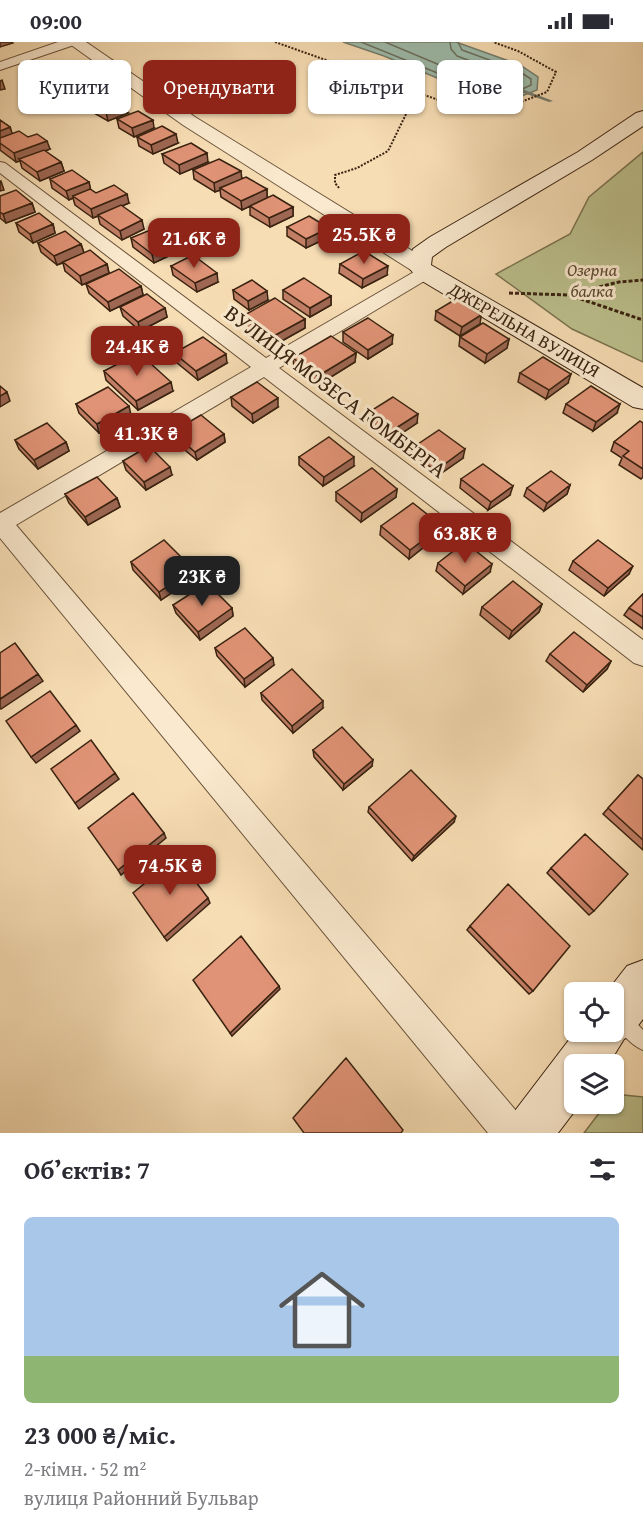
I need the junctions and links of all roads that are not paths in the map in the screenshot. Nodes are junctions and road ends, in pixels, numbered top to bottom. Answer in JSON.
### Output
{"nodes":[{"id":1,"x":70,"y":42,"type":"edge"},
{"id":2,"x":75,"y":42,"type":"edge"},
{"id":3,"x":0,"y":66,"type":"edge"},
{"id":4,"x":643,"y":117,"type":"edge"},
{"id":5,"x":0,"y":166,"type":"edge"},
{"id":6,"x":422,"y":269,"type":"junction"},
{"id":7,"x":267,"y":368,"type":"junction"},
{"id":8,"x":643,"y":400,"type":"edge"},
{"id":9,"x":0,"y":523,"type":"edge"},
{"id":10,"x":643,"y":655,"type":"edge"},
{"id":11,"x":601,"y":1042,"type":"edge"},
{"id":12,"x":590,"y":1054,"type":"edge"},
{"id":13,"x":564,"y":1085,"type":"edge"},
{"id":14,"x":511,"y":1133,"type":"edge"},
{"id":15,"x":528,"y":1133,"type":"edge"}],
"edges":[{"from":1,"to":3,"type":"street"},
{"from":2,"to":6,"type":"street","name":"ДЖЕРЕЛЬНА ВУЛИЦЯ"},
{"from":4,"to":6,"type":"main road"},
{"from":5,"to":7,"type":"street","name":"ВУЛИЦЯ МОЗЕСА ГОМБЕРГА"},
{"from":6,"to":7,"type":"street"},
{"from":6,"to":8,"type":"main road","name":"ДЖЕРЕЛЬНА ВУЛИЦЯ"},
{"from":7,"to":9,"type":"street"},
{"from":7,"to":10,"type":"street","name":"ВУЛИЦЯ МОЗЕСА ГОМБЕРГА"},
{"from":9,"to":14,"type":"street"},
{"from":11,"to":12,"type":"main road"},
{"from":13,"to":15,"type":"main road"}]}
